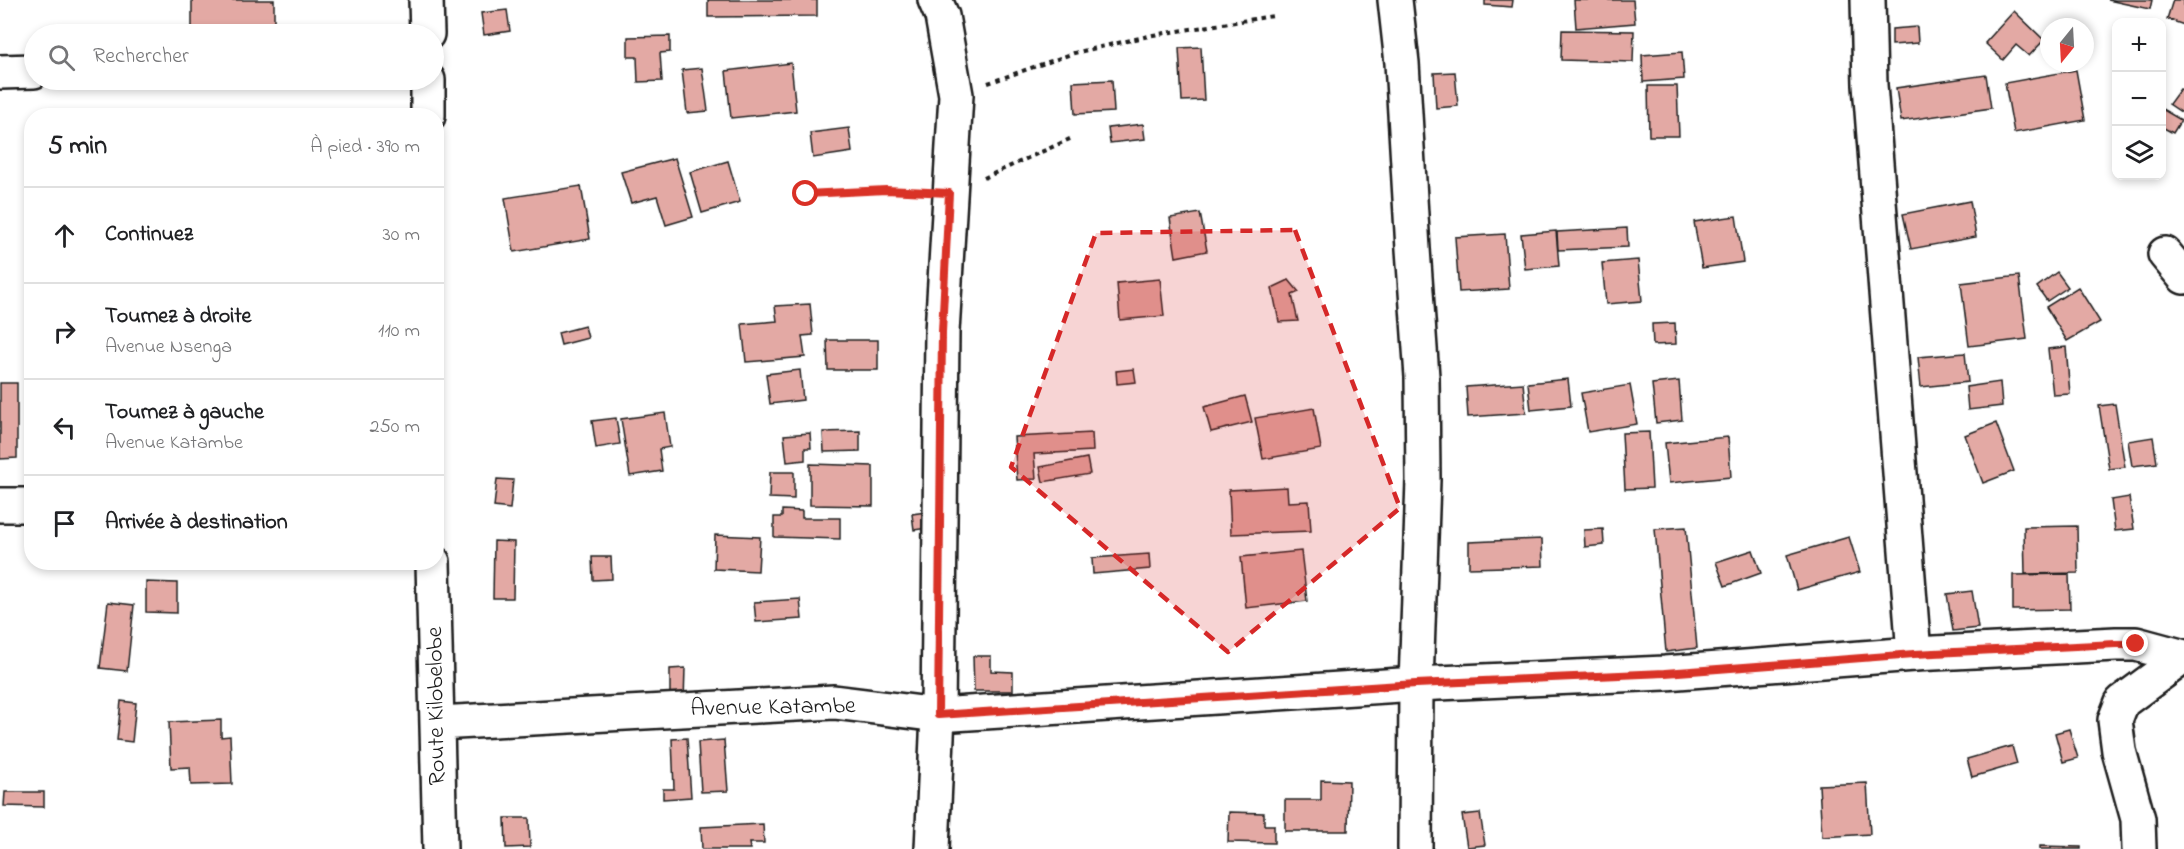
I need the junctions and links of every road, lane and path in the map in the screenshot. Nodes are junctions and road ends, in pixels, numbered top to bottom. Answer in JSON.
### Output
{"nodes":[{"id":1,"x":426,"y":0,"type":"edge"},
{"id":2,"x":935,"y":0,"type":"edge"},
{"id":3,"x":1395,"y":0,"type":"edge"},
{"id":4,"x":1868,"y":0,"type":"edge"},
{"id":5,"x":1274,"y":16,"type":"dead end"},
{"id":6,"x":427,"y":24,"type":"edge"},
{"id":7,"x":24,"y":71,"type":"edge"},
{"id":8,"x":0,"y":72,"type":"edge"},
{"id":9,"x":428,"y":90,"type":"edge"},
{"id":10,"x":956,"y":95,"type":"junction"},
{"id":11,"x":428,"y":108,"type":"edge"},
{"id":12,"x":1072,"y":138,"type":"dead end"},
{"id":13,"x":949,"y":193,"type":"junction"},
{"id":14,"x":806,"y":194,"type":"dead end"},
{"id":15,"x":0,"y":505,"type":"edge"},
{"id":16,"x":24,"y":505,"type":"edge"},
{"id":17,"x":433,"y":570,"type":"edge"},
{"id":18,"x":1914,"y":654,"type":"junction"},
{"id":19,"x":2184,"y":657,"type":"edge"},
{"id":20,"x":1416,"y":684,"type":"junction"},
{"id":21,"x":938,"y":715,"type":"junction"},
{"id":22,"x":438,"y":723,"type":"junction"},
{"id":23,"x":440,"y":849,"type":"edge"},
{"id":24,"x":932,"y":849,"type":"edge"},
{"id":25,"x":1415,"y":849,"type":"edge"},
{"id":26,"x":2139,"y":849,"type":"edge"}],
"edges":[{"from":1,"to":6,"type":"street"},
{"from":2,"to":10,"type":"street"},
{"from":3,"to":20,"type":"street"},
{"from":4,"to":18,"type":"street"},
{"from":5,"to":10,"type":"path"},
{"from":7,"to":8,"type":"street"},
{"from":9,"to":11,"type":"street"},
{"from":10,"to":13,"type":"street"},
{"from":12,"to":13,"type":"path"},
{"from":13,"to":14,"type":"path"},
{"from":13,"to":21,"type":"street"},
{"from":15,"to":16,"type":"street"},
{"from":17,"to":22,"type":"street","name":"Route Kilobelobe"},
{"from":18,"to":19,"type":"street","name":"Avenue Katambe"},
{"from":18,"to":20,"type":"street","name":"Avenue Katambe"},
{"from":19,"to":26,"type":"street"},
{"from":20,"to":21,"type":"street","name":"Avenue Katambe"},
{"from":20,"to":25,"type":"street"},
{"from":21,"to":22,"type":"street","name":"Avenue Katambe"},
{"from":21,"to":24,"type":"street"},
{"from":22,"to":23,"type":"street","name":"Route Kilobelobe"}]}
